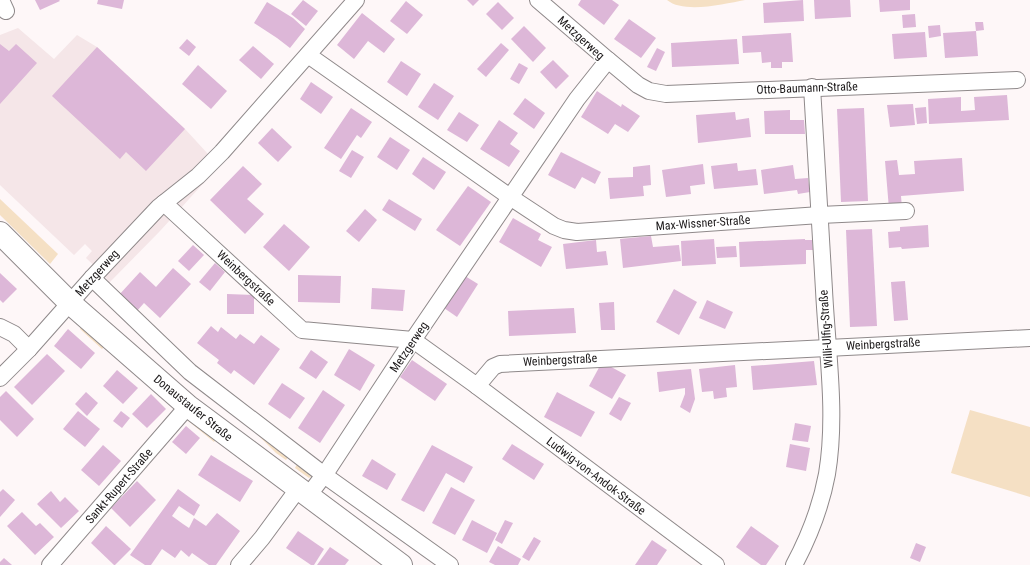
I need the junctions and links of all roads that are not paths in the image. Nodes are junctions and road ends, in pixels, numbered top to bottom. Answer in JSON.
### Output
{"nodes":[{"id":1,"x":356,"y":0,"type":"edge"},
{"id":2,"x":538,"y":0,"type":"edge"},
{"id":3,"x":308,"y":55,"type":"junction"},
{"id":4,"x":608,"y":60,"type":"junction"},
{"id":5,"x":1017,"y":80,"type":"dead end"},
{"id":6,"x":812,"y":88,"type":"junction"},
{"id":7,"x":510,"y":197,"type":"junction"},
{"id":8,"x":164,"y":203,"type":"junction"},
{"id":9,"x":906,"y":211,"type":"dead end"},
{"id":10,"x":820,"y":215,"type":"junction"},
{"id":11,"x":0,"y":233,"type":"edge"},
{"id":12,"x":92,"y":278,"type":"junction"},
{"id":13,"x":70,"y":303,"type":"junction"},
{"id":14,"x":0,"y":327,"type":"edge"},
{"id":15,"x":1030,"y":338,"type":"edge"},
{"id":16,"x":413,"y":340,"type":"junction"},
{"id":17,"x":827,"y":347,"type":"junction"},
{"id":18,"x":29,"y":349,"type":"junction"},
{"id":19,"x":0,"y":378,"type":"edge"},
{"id":20,"x":477,"y":386,"type":"junction"},
{"id":21,"x":188,"y":406,"type":"junction"},
{"id":22,"x":324,"y":475,"type":"junction"},
{"id":23,"x":303,"y":493,"type":"junction"},
{"id":24,"x":50,"y":565,"type":"edge"},
{"id":25,"x":239,"y":565,"type":"edge"},
{"id":26,"x":402,"y":565,"type":"edge"},
{"id":27,"x":450,"y":565,"type":"edge"},
{"id":28,"x":716,"y":565,"type":"edge"},
{"id":29,"x":794,"y":565,"type":"edge"}],
"edges":[{"from":1,"to":3,"type":"street","name":"Metzgerweg"},
{"from":2,"to":4,"type":"street","name":"Metzgerweg"},
{"from":3,"to":7,"type":"street"},
{"from":3,"to":8,"type":"street","name":"Metzgerweg"},
{"from":4,"to":6,"type":"street","name":"Otto-Baumann-Straße"},
{"from":4,"to":7,"type":"street","name":"Metzgerweg"},
{"from":5,"to":6,"type":"street","name":"Otto-Baumann-Straße"},
{"from":6,"to":10,"type":"street","name":"Willi-Ulfig-Straße"},
{"from":7,"to":10,"type":"street","name":"Max-Wissner-Straße"},
{"from":7,"to":16,"type":"street","name":"Metzgerweg"},
{"from":8,"to":12,"type":"street","name":"Metzgerweg"},
{"from":8,"to":16,"type":"street","name":"Weinbergstraße"},
{"from":9,"to":10,"type":"street","name":"Max-Wissner-Straße"},
{"from":10,"to":17,"type":"street","name":"Willi-Ulfig-Straße"},
{"from":11,"to":13,"type":"main road","name":"Donaustaufer Straße"},
{"from":12,"to":13,"type":"street","name":"Metzgerweg"},
{"from":12,"to":22,"type":"street"},
{"from":13,"to":18,"type":"street","name":"Metzgerweg"},
{"from":13,"to":21,"type":"main road","name":"Donaustaufer Straße"},
{"from":14,"to":18,"type":"street"},
{"from":15,"to":17,"type":"street","name":"Weinbergstraße"},
{"from":16,"to":20,"type":"street"},
{"from":16,"to":22,"type":"street","name":"Metzgerweg"},
{"from":17,"to":20,"type":"street","name":"Weinbergstraße"},
{"from":17,"to":29,"type":"street","name":"Willi-Ulfig-Straße"},
{"from":18,"to":19,"type":"street","name":"Metzgerweg"},
{"from":20,"to":28,"type":"street","name":"Ludwig-von-Andok-Straße"},
{"from":21,"to":23,"type":"main road","name":"Donaustaufer Straße"},
{"from":21,"to":24,"type":"street","name":"Sankt-Rupert-Straße"},
{"from":22,"to":23,"type":"street","name":"Metzgerweg"},
{"from":22,"to":27,"type":"street"},
{"from":23,"to":25,"type":"street","name":"Metzgerweg"},
{"from":23,"to":26,"type":"main road","name":"Donaustaufer Straße"}]}
